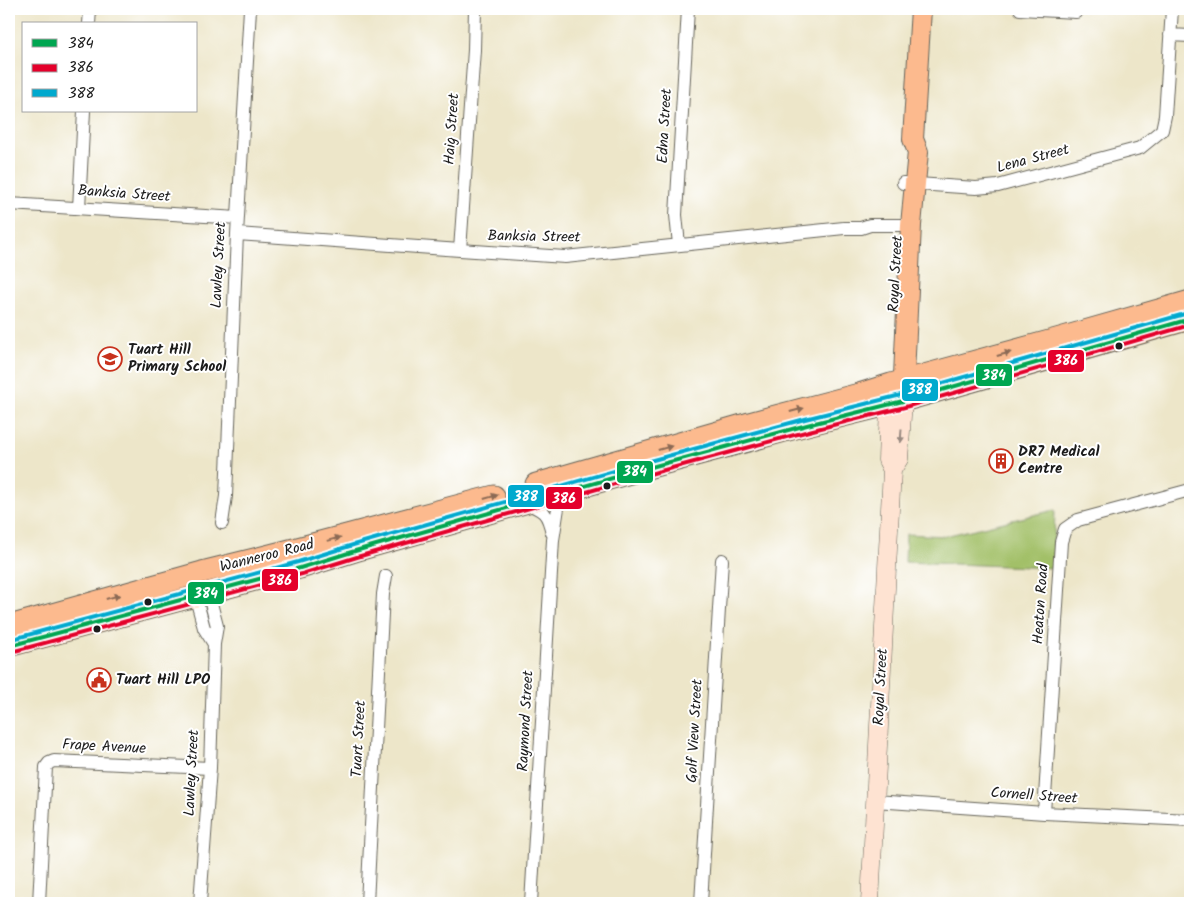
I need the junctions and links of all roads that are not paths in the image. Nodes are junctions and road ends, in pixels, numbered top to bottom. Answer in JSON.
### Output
{"nodes":[{"id":1,"x":90,"y":9,"type":"edge"},
{"id":2,"x":250,"y":9,"type":"edge"},
{"id":3,"x":475,"y":9,"type":"edge"},
{"id":4,"x":688,"y":9,"type":"edge"},
{"id":5,"x":920,"y":9,"type":"edge"},
{"id":6,"x":1020,"y":9,"type":"edge"},
{"id":7,"x":1172,"y":9,"type":"edge"},
{"id":8,"x":1076,"y":12,"type":"dead end"},
{"id":9,"x":89,"y":22,"type":"edge"},
{"id":10,"x":1170,"y":35,"type":"junction"},
{"id":11,"x":1190,"y":36,"type":"edge"},
{"id":12,"x":84,"y":112,"type":"edge"},
{"id":13,"x":910,"y":184,"type":"junction"},
{"id":14,"x":9,"y":204,"type":"edge"},
{"id":15,"x":79,"y":208,"type":"junction"},
{"id":16,"x":238,"y":218,"type":"junction"},
{"id":17,"x":905,"y":229,"type":"junction"},
{"id":18,"x":237,"y":234,"type":"junction"},
{"id":19,"x":679,"y":245,"type":"junction"},
{"id":20,"x":460,"y":250,"type":"junction"},
{"id":21,"x":1190,"y":301,"type":"edge"},
{"id":22,"x":1190,"y":318,"type":"edge"},
{"id":23,"x":897,"y":392,"type":"junction"},
{"id":24,"x":1190,"y":490,"type":"edge"},
{"id":25,"x":563,"y":492,"type":"junction"},
{"id":26,"x":524,"y":502,"type":"junction"},
{"id":27,"x":222,"y":523,"type":"dead end"},
{"id":28,"x":553,"y":540,"type":"junction"},
{"id":29,"x":722,"y":560,"type":"dead end"},
{"id":30,"x":386,"y":576,"type":"dead end"},
{"id":31,"x":199,"y":584,"type":"junction"},
{"id":32,"x":169,"y":604,"type":"junction"},
{"id":33,"x":66,"y":610,"type":"junction"},
{"id":34,"x":9,"y":626,"type":"edge"},
{"id":35,"x":62,"y":633,"type":"junction"},
{"id":36,"x":9,"y":646,"type":"edge"},
{"id":37,"x":210,"y":768,"type":"junction"},
{"id":38,"x":875,"y":801,"type":"junction"},
{"id":39,"x":1044,"y":813,"type":"junction"},
{"id":40,"x":1190,"y":820,"type":"edge"},
{"id":41,"x":39,"y":903,"type":"edge"},
{"id":42,"x":200,"y":903,"type":"edge"},
{"id":43,"x":367,"y":903,"type":"edge"},
{"id":44,"x":531,"y":903,"type":"edge"},
{"id":45,"x":701,"y":903,"type":"edge"},
{"id":46,"x":870,"y":903,"type":"edge"}],
"edges":[{"from":1,"to":9,"type":"street"},
{"from":2,"to":16,"type":"street","name":"Lawley Street"},
{"from":3,"to":20,"type":"street","name":"Haig Street"},
{"from":4,"to":19,"type":"street","name":"Edna Street"},
{"from":5,"to":13,"type":"main road","name":"Royal Street"},
{"from":6,"to":8,"type":"street"},
{"from":7,"to":10,"type":"street"},
{"from":10,"to":11,"type":"street"},
{"from":10,"to":13,"type":"street","name":"Lena Street"},
{"from":12,"to":15,"type":"street"},
{"from":13,"to":17,"type":"main road","name":"Royal Street"},
{"from":14,"to":15,"type":"street","name":"Banksia Street"},
{"from":15,"to":16,"type":"street","name":"Banksia Street"},
{"from":16,"to":18,"type":"street","name":"Lawley Street"},
{"from":17,"to":19,"type":"street","name":"Banksia Street"},
{"from":17,"to":23,"type":"main road","name":"Royal Street"},
{"from":18,"to":20,"type":"street","name":"Banksia Street"},
{"from":18,"to":27,"type":"street","name":"Lawley Street"},
{"from":19,"to":20,"type":"street","name":"Banksia Street"},
{"from":23,"to":21,"type":"highway","name":"Wanneroo Road","one_way":true},
{"from":22,"to":23,"type":"highway","name":"Wanneroo Road"},
{"from":23,"to":25,"type":"highway","name":"Wanneroo Road"},
{"from":31,"to":23,"type":"highway","name":"Wanneroo Road","one_way":true},
{"from":23,"to":38,"type":"main road","name":"Royal Street"},
{"from":24,"to":39,"type":"street","name":"Heaton Road"},
{"from":25,"to":26,"type":"highway","name":"Wanneroo Road"},
{"from":25,"to":28,"type":"street","name":"Raymond Street"},
{"from":26,"to":28,"type":"street","name":"Raymond Street"},
{"from":26,"to":31,"type":"highway","name":"Wanneroo Road"},
{"from":28,"to":44,"type":"street","name":"Raymond Street"},
{"from":29,"to":45,"type":"street","name":"Golf View Street"},
{"from":30,"to":43,"type":"street","name":"Tuart Street"},
{"from":31,"to":32,"type":"highway","name":"Wanneroo Road"},
{"from":33,"to":31,"type":"highway","name":"Wanneroo Road","one_way":true},
{"from":31,"to":37,"type":"street","name":"Lawley Street"},
{"from":32,"to":33,"type":"highway"},
{"from":32,"to":35,"type":"highway","name":"Wanneroo Road"},
{"from":33,"to":34,"type":"highway","name":"Wanneroo Road"},
{"from":34,"to":35,"type":"highway"},
{"from":35,"to":36,"type":"highway","name":"Wanneroo Road"},
{"from":37,"to":41,"type":"street","name":"Frape Avenue"},
{"from":37,"to":42,"type":"street","name":"Lawley Street"},
{"from":38,"to":39,"type":"street","name":"Cornell Street"},
{"from":38,"to":46,"type":"main road","name":"Royal Street"},
{"from":39,"to":40,"type":"street","name":"Cornell Street"}]}
